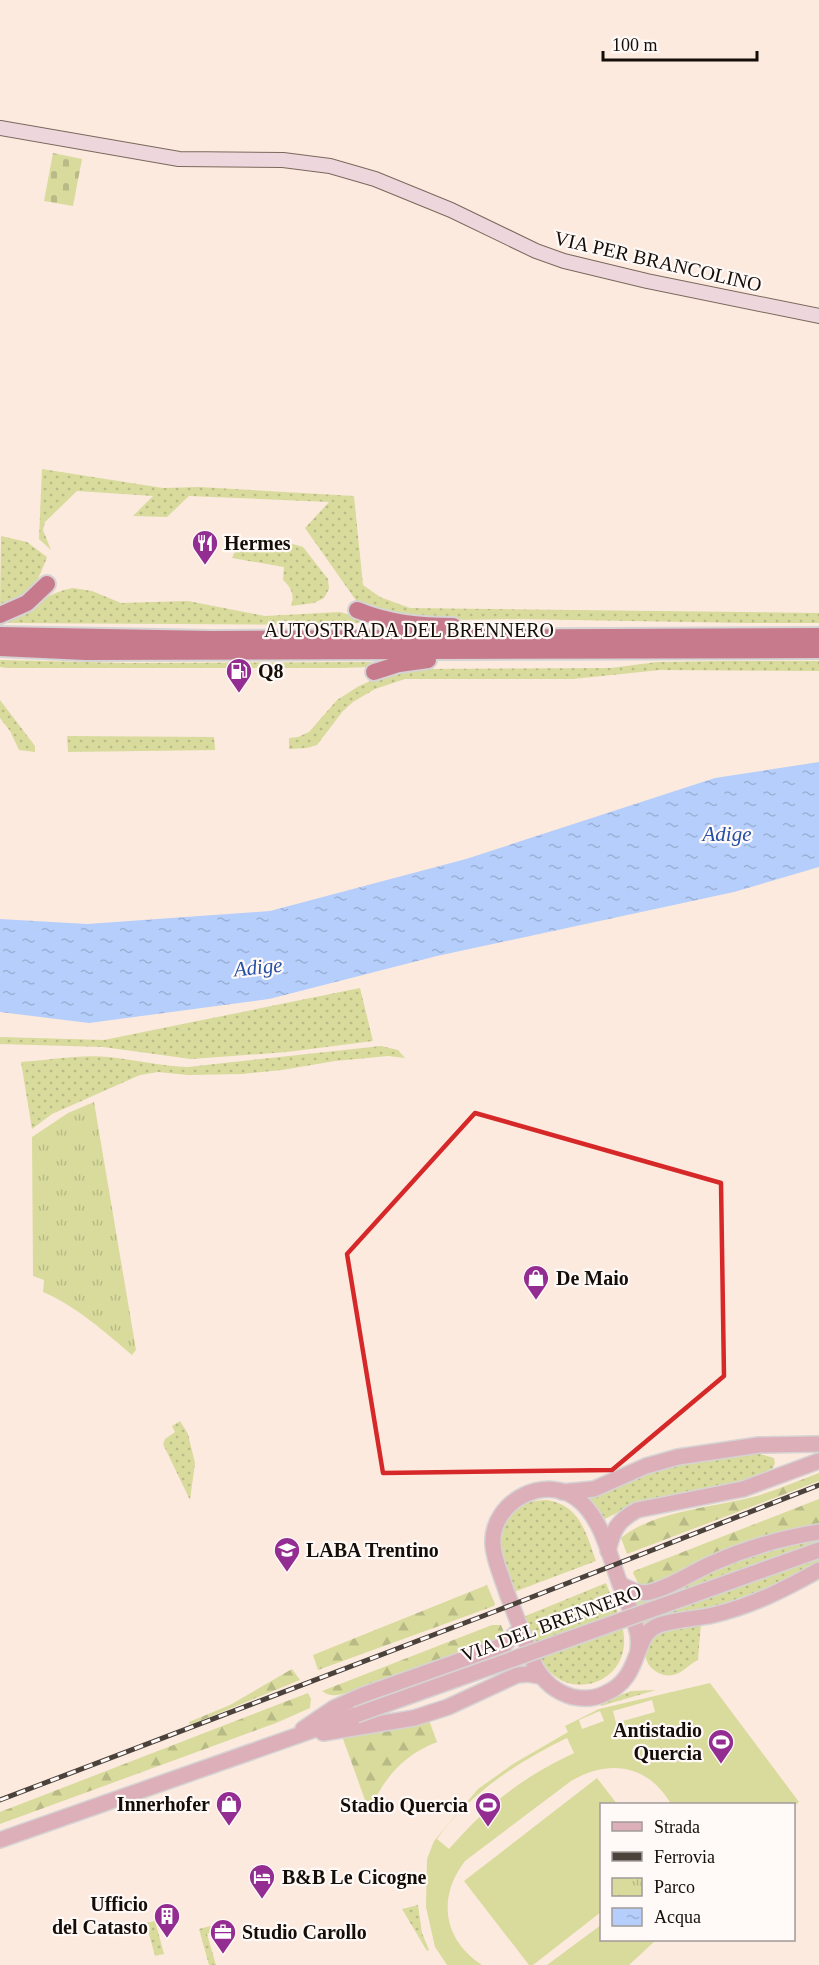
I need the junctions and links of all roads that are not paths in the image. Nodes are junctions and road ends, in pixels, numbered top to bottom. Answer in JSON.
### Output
{"nodes":[{"id":1,"x":0,"y":128,"type":"edge"},
{"id":2,"x":819,"y":316,"type":"edge"},
{"id":3,"x":47,"y":584,"type":"dead end"},
{"id":4,"x":357,"y":610,"type":"dead end"},
{"id":5,"x":0,"y":615,"type":"edge"},
{"id":6,"x":0,"y":635,"type":"edge"},
{"id":7,"x":819,"y":636,"type":"edge"},
{"id":8,"x":549,"y":637,"type":"junction"},
{"id":9,"x":0,"y":648,"type":"edge"},
{"id":10,"x":819,"y":650,"type":"edge"},
{"id":11,"x":531,"y":651,"type":"junction"},
{"id":12,"x":374,"y":672,"type":"dead end"},
{"id":13,"x":819,"y":1444,"type":"edge"},
{"id":14,"x":819,"y":1461,"type":"edge"},
{"id":15,"x":562,"y":1492,"type":"junction"},
{"id":16,"x":819,"y":1532,"type":"edge"},
{"id":17,"x":819,"y":1550,"type":"edge"},
{"id":18,"x":608,"y":1551,"type":"junction"},
{"id":19,"x":819,"y":1570,"type":"edge"},
{"id":20,"x":620,"y":1584,"type":"junction"},
{"id":21,"x":520,"y":1628,"type":"junction"},
{"id":22,"x":638,"y":1650,"type":"junction"},
{"id":23,"x":540,"y":1676,"type":"junction"},
{"id":24,"x":294,"y":1737,"type":"junction"},
{"id":25,"x":0,"y":1840,"type":"edge"}],
"edges":[{"from":1,"to":2,"type":"main road","name":"VIA PER BRANCOLINO"},
{"from":3,"to":5,"type":"highway"},
{"from":4,"to":8,"type":"highway"},
{"from":6,"to":8,"type":"highway","name":"AUTOSTRADA DEL BRENNERO"},
{"from":7,"to":8,"type":"highway","name":"AUTOSTRADA DEL BRENNERO"},
{"from":9,"to":11,"type":"highway","name":"AUTOSTRADA DEL BRENNERO"},
{"from":10,"to":11,"type":"highway","name":"AUTOSTRADA DEL BRENNERO"},
{"from":11,"to":12,"type":"highway"},
{"from":13,"to":15,"type":"main road"},
{"from":14,"to":18,"type":"main road"},
{"from":15,"to":18,"type":"main road"},
{"from":15,"to":21,"type":"main road"},
{"from":16,"to":20,"type":"main road"},
{"from":17,"to":24,"type":"main road","name":"VIA DEL BRENNERO","bridge":true},
{"from":18,"to":20,"type":"main road"},
{"from":19,"to":22,"type":"main road"},
{"from":20,"to":22,"type":"main road"},
{"from":21,"to":23,"type":"main road"},
{"from":21,"to":24,"type":"main road"},
{"from":22,"to":23,"type":"main road"},
{"from":23,"to":24,"type":"main road"},
{"from":24,"to":25,"type":"main road"}]}
